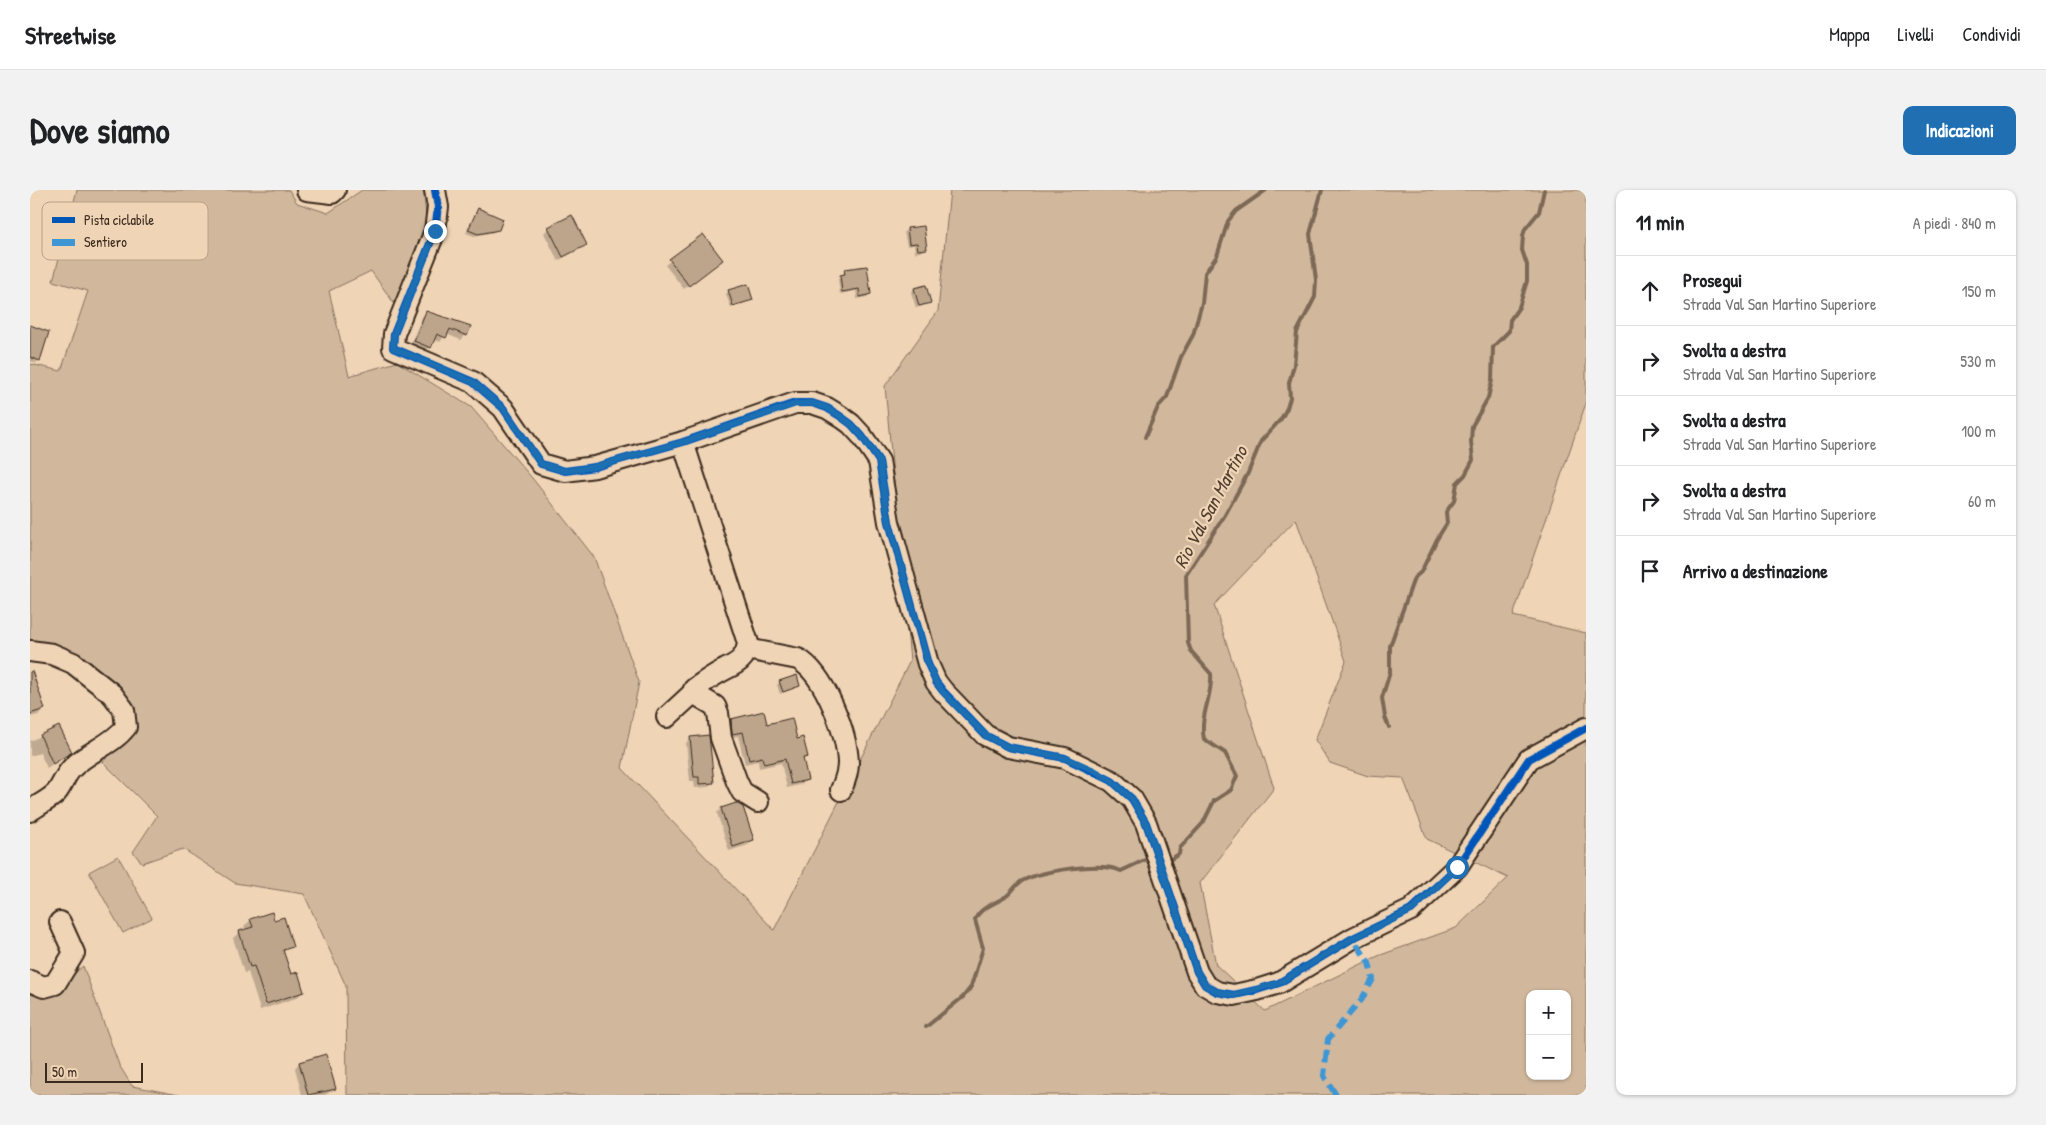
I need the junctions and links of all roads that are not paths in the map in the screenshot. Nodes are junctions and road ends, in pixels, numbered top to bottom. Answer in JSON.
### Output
{"nodes":[{"id":1,"x":307,"y":190,"type":"edge"},
{"id":2,"x":335,"y":190,"type":"edge"},
{"id":3,"x":435,"y":190,"type":"edge"},
{"id":4,"x":683,"y":442,"type":"junction"},
{"id":5,"x":747,"y":649,"type":"junction"},
{"id":6,"x":30,"y":651,"type":"edge"},
{"id":7,"x":693,"y":693,"type":"junction"},
{"id":8,"x":668,"y":717,"type":"dead end"},
{"id":9,"x":1586,"y":728,"type":"edge"},
{"id":10,"x":841,"y":790,"type":"dead end"},
{"id":11,"x":758,"y":802,"type":"dead end"},
{"id":12,"x":30,"y":811,"type":"edge"},
{"id":13,"x":60,"y":922,"type":"dead end"},
{"id":14,"x":30,"y":981,"type":"edge"}],
"edges":[{"from":1,"to":2,"type":"street"},
{"from":3,"to":4,"type":"street"},
{"from":4,"to":5,"type":"street"},
{"from":4,"to":9,"type":"street"},
{"from":5,"to":7,"type":"street"},
{"from":5,"to":10,"type":"street"},
{"from":6,"to":12,"type":"street"},
{"from":7,"to":8,"type":"street"},
{"from":7,"to":11,"type":"street"},
{"from":13,"to":14,"type":"street"}]}
